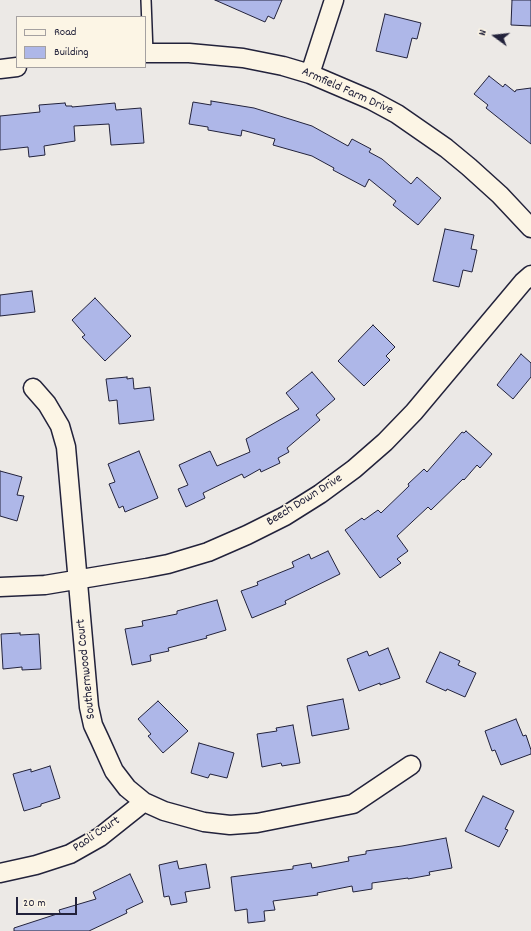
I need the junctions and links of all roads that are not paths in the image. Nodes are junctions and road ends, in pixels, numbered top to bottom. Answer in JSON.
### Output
{"nodes":[{"id":1,"x":146,"y":0,"type":"edge"},
{"id":2,"x":334,"y":0,"type":"edge"},
{"id":3,"x":147,"y":53,"type":"edge"},
{"id":4,"x":16,"y":67,"type":"edge"},
{"id":5,"x":0,"y":69,"type":"edge"},
{"id":6,"x":310,"y":74,"type":"junction"},
{"id":7,"x":531,"y":228,"type":"edge"},
{"id":8,"x":531,"y":275,"type":"edge"},
{"id":9,"x":33,"y":388,"type":"dead end"},
{"id":10,"x":78,"y":579,"type":"junction"},
{"id":11,"x":0,"y":587,"type":"edge"},
{"id":12,"x":411,"y":765,"type":"dead end"},
{"id":13,"x":144,"y":802,"type":"junction"},
{"id":14,"x":0,"y":873,"type":"edge"}],
"edges":[{"from":1,"to":3,"type":"lane"},
{"from":2,"to":6,"type":"street"},
{"from":3,"to":6,"type":"street","name":"Armfield Farm Drive"},
{"from":4,"to":5,"type":"street"},
{"from":6,"to":7,"type":"street","name":"Armfield Farm Drive"},
{"from":8,"to":10,"type":"street","name":"Beech Down Drive"},
{"from":9,"to":10,"type":"street","name":"Southernwood Court"},
{"from":10,"to":11,"type":"street","name":"Beech Down Drive"},
{"from":10,"to":13,"type":"street","name":"Southernwood Court"},
{"from":12,"to":13,"type":"street","name":"Southernwood Court"},
{"from":13,"to":14,"type":"street","name":"Paoli Court"}]}
